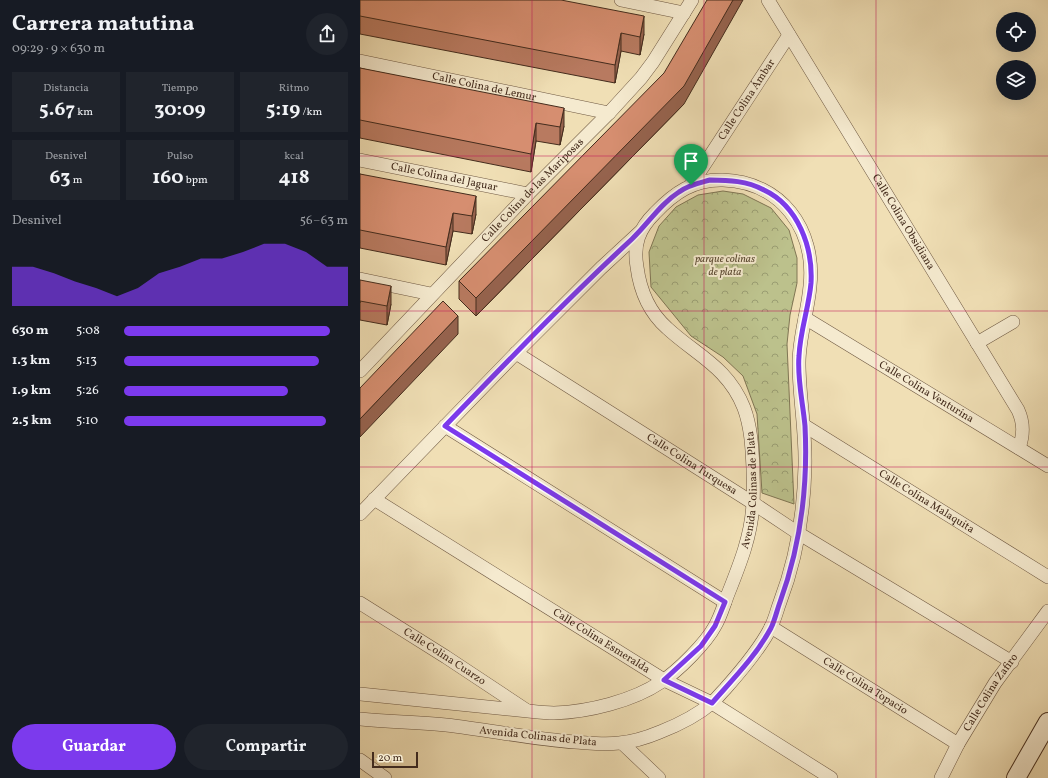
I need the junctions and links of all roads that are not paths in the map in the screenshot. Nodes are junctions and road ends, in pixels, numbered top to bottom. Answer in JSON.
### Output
{"nodes":[{"id":1,"x":620,"y":0,"type":"edge"},
{"id":2,"x":692,"y":0,"type":"edge"},
{"id":3,"x":768,"y":0,"type":"edge"},
{"id":4,"x":684,"y":13,"type":"junction"},
{"id":5,"x":789,"y":35,"type":"junction"},
{"id":6,"x":360,"y":61,"type":"edge"},
{"id":7,"x":609,"y":113,"type":"junction"},
{"id":8,"x":360,"y":160,"type":"edge"},
{"id":9,"x":691,"y":185,"type":"junction"},
{"id":10,"x":528,"y":194,"type":"junction"},
{"id":11,"x":640,"y":232,"type":"junction"},
{"id":12,"x":360,"y":279,"type":"edge"},
{"id":13,"x":432,"y":294,"type":"junction"},
{"id":14,"x":805,"y":318,"type":"junction"},
{"id":15,"x":1013,"y":322,"type":"dead end"},
{"id":16,"x":977,"y":343,"type":"junction"},
{"id":17,"x":516,"y":353,"type":"junction"},
{"id":18,"x":360,"y":371,"type":"edge"},
{"id":19,"x":445,"y":426,"type":"junction"},
{"id":20,"x":805,"y":426,"type":"junction"},
{"id":21,"x":1019,"y":448,"type":"junction"},
{"id":22,"x":1048,"y":466,"type":"edge"},
{"id":23,"x":374,"y":499,"type":"junction"},
{"id":24,"x":753,"y":503,"type":"junction"},
{"id":25,"x":360,"y":514,"type":"edge"},
{"id":26,"x":798,"y":533,"type":"junction"},
{"id":27,"x":1048,"y":577,"type":"edge"},
{"id":28,"x":725,"y":602,"type":"junction"},
{"id":29,"x":360,"y":603,"type":"edge"},
{"id":30,"x":1048,"y":612,"type":"edge"},
{"id":31,"x":771,"y":627,"type":"junction"},
{"id":32,"x":1012,"y":662,"type":"junction"},
{"id":33,"x":664,"y":680,"type":"junction"},
{"id":34,"x":360,"y":694,"type":"edge"},
{"id":35,"x":712,"y":703,"type":"junction"},
{"id":36,"x":528,"y":711,"type":"junction"},
{"id":37,"x":361,"y":720,"type":"edge"},
{"id":38,"x":1048,"y":722,"type":"edge"},
{"id":39,"x":622,"y":743,"type":"junction"},
{"id":40,"x":958,"y":744,"type":"junction"},
{"id":41,"x":360,"y":760,"type":"edge"},
{"id":42,"x":385,"y":778,"type":"edge"},
{"id":43,"x":659,"y":778,"type":"edge"},
{"id":44,"x":831,"y":778,"type":"edge"},
{"id":45,"x":941,"y":778,"type":"edge"},
{"id":46,"x":1016,"y":778,"type":"edge"}],
"edges":[{"from":1,"to":4,"type":"street"},
{"from":2,"to":4,"type":"street","name":"Calle Colina de las Mariposas"},
{"from":3,"to":5,"type":"street","name":"Calle Colina Obsidiana"},
{"from":4,"to":7,"type":"street","name":"Calle Colina de las Mariposas"},
{"from":5,"to":9,"type":"street","name":"Calle Colina Ámbar"},
{"from":5,"to":16,"type":"street","name":"Calle Colina Obsidiana"},
{"from":6,"to":7,"type":"street","name":"Calle Colina de Lemur"},
{"from":7,"to":10,"type":"street","name":"Calle Colina de las Mariposas"},
{"from":8,"to":10,"type":"street","name":"Calle Colina del Jaguar"},
{"from":9,"to":11,"type":"street","name":"Avenida Colinas de Plata"},
{"from":9,"to":14,"type":"street","name":"Avenida Colinas de Plata"},
{"from":10,"to":13,"type":"street","name":"Calle Colina de las Mariposas"},
{"from":11,"to":17,"type":"street"},
{"from":11,"to":24,"type":"street","name":"Avenida Colinas de Plata"},
{"from":12,"to":13,"type":"street"},
{"from":13,"to":18,"type":"street","name":"Calle Colina de las Mariposas"},
{"from":14,"to":20,"type":"street","name":"Avenida Colinas de Plata"},
{"from":14,"to":21,"type":"street","name":"Calle Colina Venturina"},
{"from":15,"to":16,"type":"street"},
{"from":16,"to":21,"type":"street","name":"Calle Colina Obsidiana"},
{"from":17,"to":19,"type":"street"},
{"from":17,"to":24,"type":"street","name":"Calle Colina Turquesa"},
{"from":19,"to":23,"type":"street"},
{"from":19,"to":28,"type":"street"},
{"from":20,"to":26,"type":"street","name":"Avenida Colinas de Plata"},
{"from":20,"to":27,"type":"street","name":"Calle Colina Malaquita"},
{"from":21,"to":22,"type":"street","name":"Calle Colina Venturina"},
{"from":23,"to":25,"type":"street"},
{"from":23,"to":33,"type":"street","name":"Calle Colina Esmeralda"},
{"from":24,"to":26,"type":"street","name":"Calle Colina Turquesa"},
{"from":24,"to":28,"type":"street","name":"Avenida Colinas de Plata"},
{"from":26,"to":31,"type":"street","name":"Avenida Colinas de Plata"},
{"from":26,"to":32,"type":"street","name":"Calle Colina Turquesa"},
{"from":28,"to":33,"type":"street","name":"Avenida Colinas de Plata"},
{"from":29,"to":36,"type":"street","name":"Calle Colina Cuarzo"},
{"from":30,"to":32,"type":"street","name":"Calle Colina Zafiro"},
{"from":31,"to":35,"type":"street","name":"Avenida Colinas de Plata"},
{"from":31,"to":40,"type":"street","name":"Calle Colina Topacio"},
{"from":32,"to":40,"type":"street","name":"Calle Colina Zafiro"},
{"from":33,"to":35,"type":"street","name":"Calle Colina Esmeralda"},
{"from":33,"to":36,"type":"street","name":"Avenida Colinas de Plata"},
{"from":34,"to":36,"type":"street","name":"Avenida Colinas de Plata"},
{"from":35,"to":39,"type":"street","name":"Avenida Colinas de Plata"},
{"from":35,"to":44,"type":"street","name":"Calle Colina Esmeralda"},
{"from":37,"to":39,"type":"street","name":"Avenida Colinas de Plata"},
{"from":38,"to":46,"type":"street"},
{"from":39,"to":43,"type":"street"},
{"from":40,"to":45,"type":"street","name":"Calle Colina Zafiro"},
{"from":41,"to":42,"type":"street"}]}
